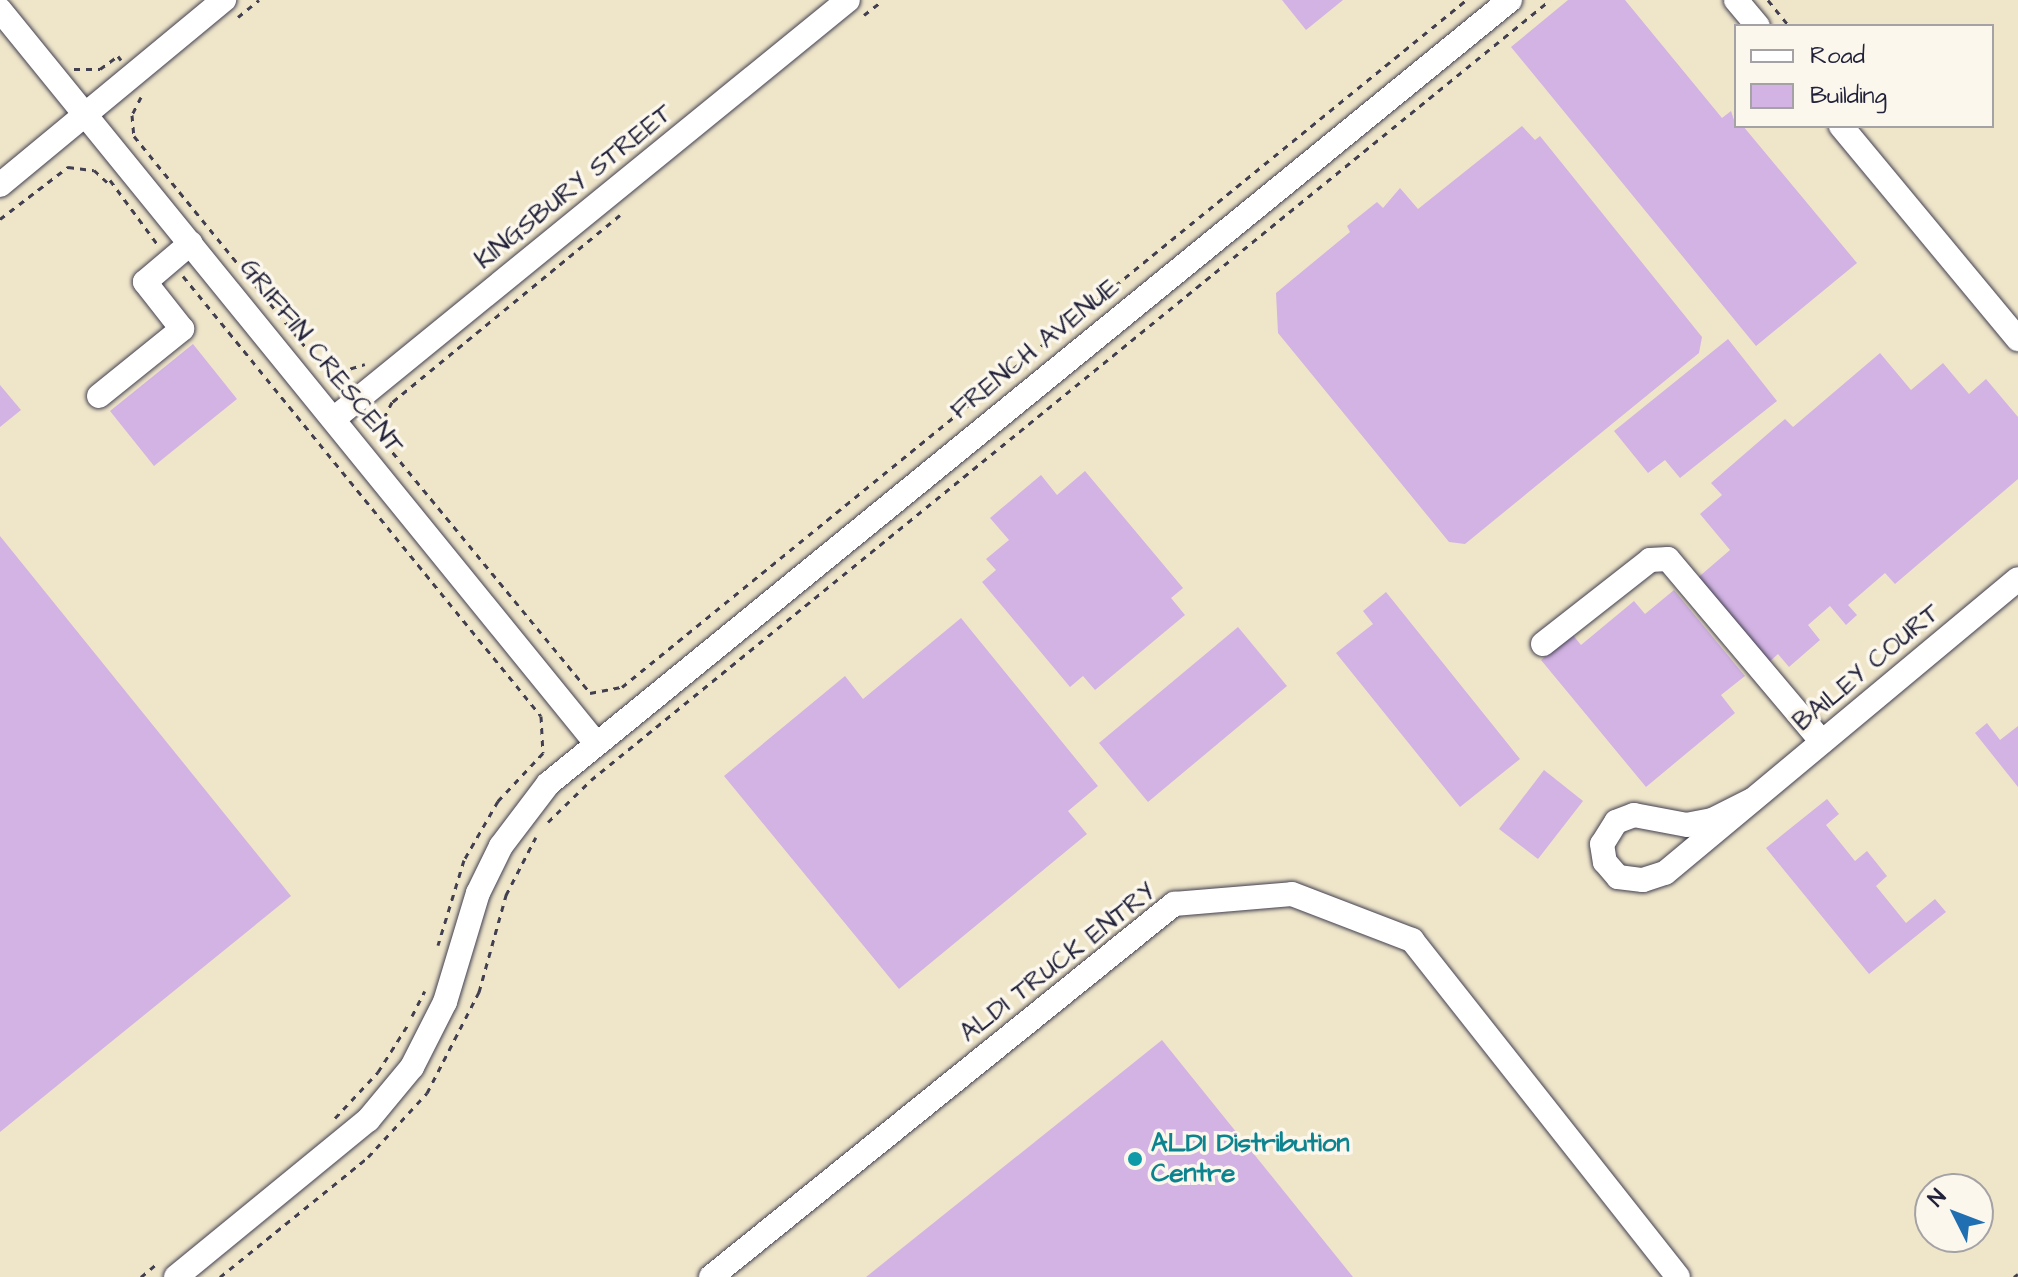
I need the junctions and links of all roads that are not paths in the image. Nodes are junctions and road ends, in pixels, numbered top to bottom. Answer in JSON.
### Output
{"nodes":[{"id":1,"x":224,"y":0,"type":"edge"},
{"id":2,"x":1510,"y":0,"type":"edge"},
{"id":3,"x":1736,"y":0,"type":"edge"},
{"id":4,"x":0,"y":10,"type":"edge"},
{"id":5,"x":853,"y":10,"type":"edge"},
{"id":6,"x":1756,"y":24,"type":"edge"},
{"id":7,"x":86,"y":116,"type":"junction"},
{"id":8,"x":1843,"y":128,"type":"edge"},
{"id":9,"x":0,"y":185,"type":"edge"},
{"id":10,"x":191,"y":243,"type":"junction"},
{"id":11,"x":2018,"y":339,"type":"edge"},
{"id":12,"x":99,"y":396,"type":"dead end"},
{"id":13,"x":336,"y":417,"type":"junction"},
{"id":14,"x":2018,"y":579,"type":"edge"},
{"id":15,"x":1543,"y":644,"type":"dead end"},
{"id":16,"x":595,"y":742,"type":"junction"},
{"id":17,"x":1822,"y":742,"type":"junction"},
{"id":18,"x":1752,"y":800,"type":"junction"},
{"id":19,"x":171,"y":1267,"type":"edge"},
{"id":20,"x":711,"y":1277,"type":"edge"},
{"id":21,"x":1678,"y":1277,"type":"edge"}],
"edges":[{"from":1,"to":7,"type":"street"},
{"from":2,"to":16,"type":"street","name":"FRENCH AVENUE"},
{"from":3,"to":6,"type":"street"},
{"from":4,"to":7,"type":"street","name":"GRIFFIN CRESCENT"},
{"from":5,"to":13,"type":"street","name":"KINGSBURY STREET"},
{"from":7,"to":9,"type":"street"},
{"from":7,"to":10,"type":"street","name":"GRIFFIN CRESCENT"},
{"from":8,"to":11,"type":"street"},
{"from":10,"to":12,"type":"street"},
{"from":10,"to":13,"type":"street","name":"GRIFFIN CRESCENT"},
{"from":13,"to":16,"type":"street","name":"GRIFFIN CRESCENT"},
{"from":14,"to":17,"type":"street","name":"BAILEY COURT"},
{"from":15,"to":17,"type":"street"},
{"from":16,"to":19,"type":"street","name":"FRENCH AVENUE"},
{"from":17,"to":18,"type":"street","name":"BAILEY COURT"},
{"from":18,"to":18,"type":"street","name":"BAILEY COURT"},
{"from":20,"to":21,"type":"street","name":"ALDI TRUCK ENTRY"}]}
